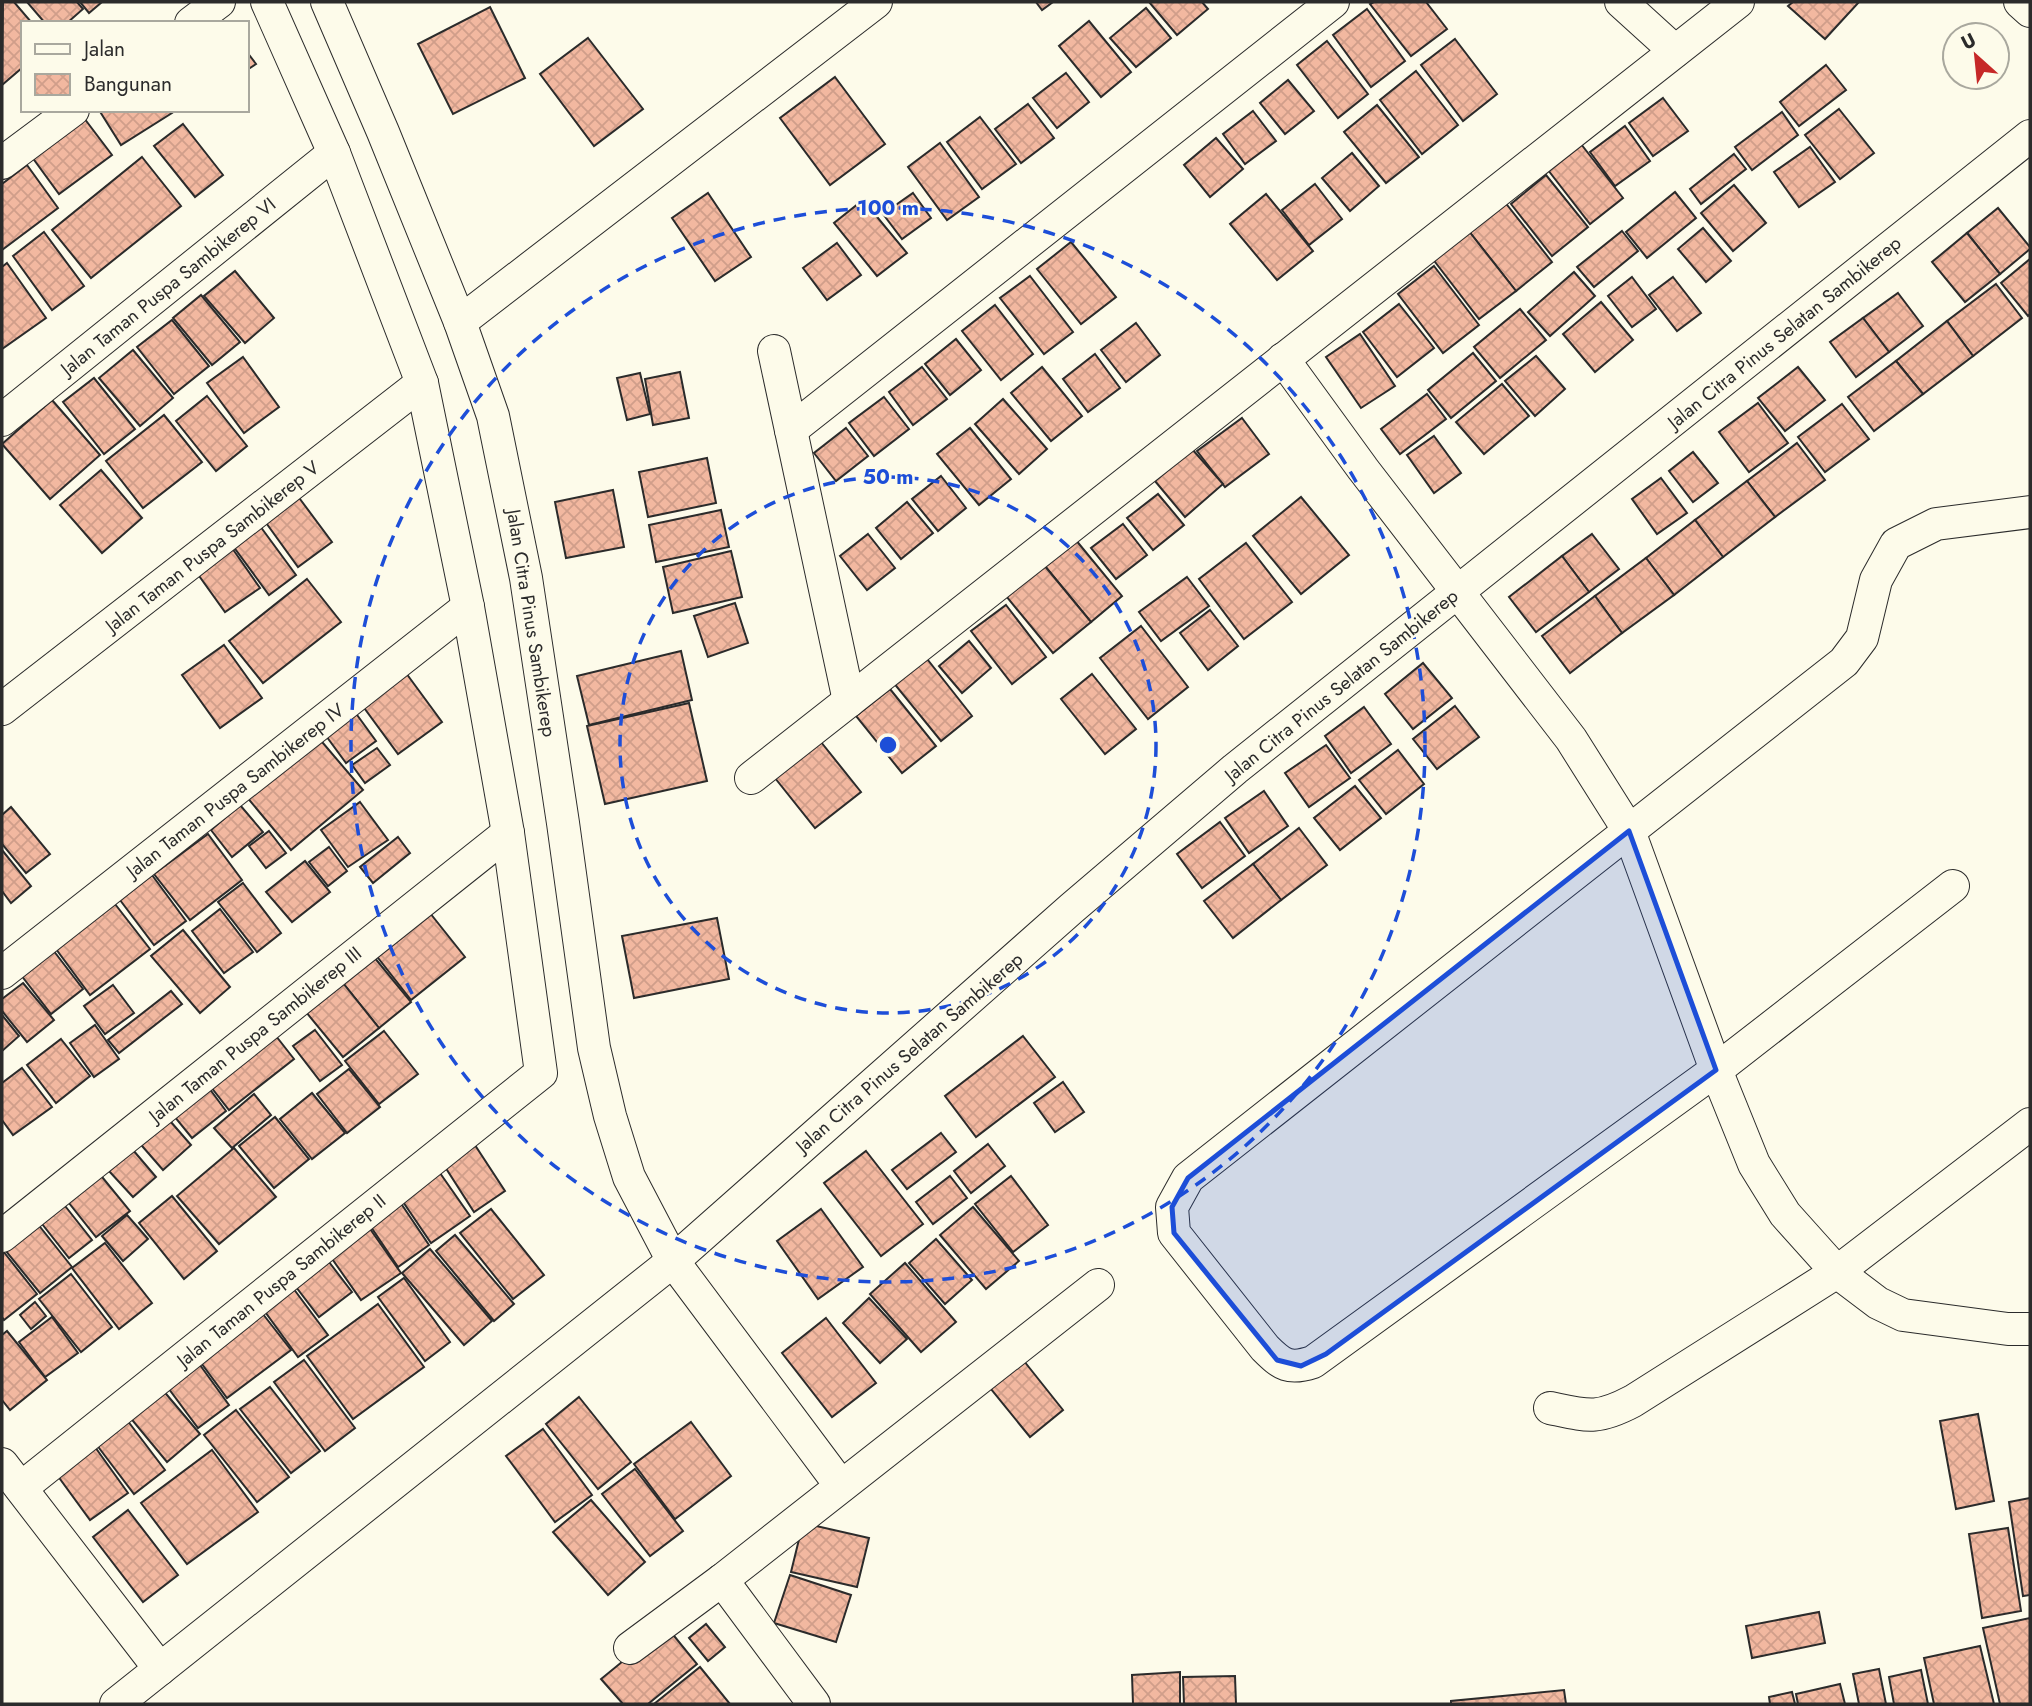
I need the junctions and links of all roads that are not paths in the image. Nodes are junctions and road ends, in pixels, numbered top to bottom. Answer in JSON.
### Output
{"nodes":[{"id":1,"x":219,"y":2,"type":"edge"},
{"id":2,"x":267,"y":2,"type":"edge"},
{"id":3,"x":327,"y":2,"type":"edge"},
{"id":4,"x":876,"y":2,"type":"edge"},
{"id":5,"x":1333,"y":2,"type":"edge"},
{"id":6,"x":1621,"y":2,"type":"edge"},
{"id":7,"x":1738,"y":2,"type":"edge"},
{"id":8,"x":2020,"y":2,"type":"edge"},
{"id":9,"x":2030,"y":11,"type":"edge"},
{"id":10,"x":194,"y":21,"type":"edge"},
{"id":11,"x":1675,"y":51,"type":"junction"},
{"id":12,"x":70,"y":112,"type":"edge"},
{"id":13,"x":2030,"y":136,"type":"edge"},
{"id":14,"x":334,"y":153,"type":"junction"},
{"id":15,"x":2,"y":163,"type":"edge"},
{"id":16,"x":460,"y":322,"type":"junction"},
{"id":17,"x":774,"y":351,"type":"dead end"},
{"id":18,"x":1283,"y":359,"type":"junction"},
{"id":19,"x":422,"y":383,"type":"junction"},
{"id":20,"x":2,"y":420,"type":"edge"},
{"id":21,"x":791,"y":430,"type":"junction"},
{"id":22,"x":2030,"y":512,"type":"edge"},
{"id":23,"x":1459,"y":591,"type":"junction"},
{"id":24,"x":468,"y":607,"type":"junction"},
{"id":25,"x":849,"y":701,"type":"junction"},
{"id":26,"x":2,"y":709,"type":"edge"},
{"id":27,"x":751,"y":778,"type":"dead end"},
{"id":28,"x":1629,"y":831,"type":"junction"},
{"id":29,"x":508,"y":833,"type":"junction"},
{"id":30,"x":1953,"y":886,"type":"dead end"},
{"id":31,"x":2,"y":973,"type":"edge"},
{"id":32,"x":1716,"y":1070,"type":"junction"},
{"id":33,"x":2030,"y":1124,"type":"edge"},
{"id":34,"x":2,"y":1236,"type":"edge"},
{"id":35,"x":673,"y":1261,"type":"junction"},
{"id":36,"x":1837,"y":1272,"type":"junction"},
{"id":37,"x":1098,"y":1285,"type":"dead end"},
{"id":38,"x":2030,"y":1329,"type":"edge"},
{"id":39,"x":1550,"y":1408,"type":"dead end"},
{"id":40,"x":11,"y":1476,"type":"edge"},
{"id":41,"x":841,"y":1486,"type":"junction"},
{"id":42,"x":722,"y":1580,"type":"junction"},
{"id":43,"x":630,"y":1648,"type":"dead end"},
{"id":44,"x":160,"y":1669,"type":"junction"},
{"id":45,"x":116,"y":1704,"type":"edge"},
{"id":46,"x":814,"y":1704,"type":"edge"}],
"edges":[{"from":1,"to":10,"type":"street"},
{"from":2,"to":14,"type":"street"},
{"from":3,"to":16,"type":"street","name":"Jalan Citra Pinus Sambikerep"},
{"from":4,"to":16,"type":"street"},
{"from":5,"to":21,"type":"street"},
{"from":6,"to":11,"type":"street"},
{"from":7,"to":11,"type":"street"},
{"from":8,"to":9,"type":"street"},
{"from":11,"to":18,"type":"street"},
{"from":12,"to":15,"type":"street"},
{"from":13,"to":23,"type":"street","name":"Jalan Citra Pinus Selatan Sambikerep"},
{"from":14,"to":19,"type":"street"},
{"from":14,"to":20,"type":"street","name":"Jalan Taman Puspa Sambikerep VI"},
{"from":16,"to":35,"type":"street","name":"Jalan Citra Pinus Sambikerep"},
{"from":17,"to":21,"type":"street"},
{"from":18,"to":23,"type":"street"},
{"from":18,"to":25,"type":"street"},
{"from":19,"to":24,"type":"street"},
{"from":19,"to":26,"type":"street","name":"Jalan Taman Puspa Sambikerep V"},
{"from":21,"to":25,"type":"street"},
{"from":22,"to":28,"type":"street"},
{"from":23,"to":28,"type":"street"},
{"from":23,"to":35,"type":"street","name":"Jalan Citra Pinus Selatan Sambikerep"},
{"from":24,"to":29,"type":"street"},
{"from":24,"to":31,"type":"street","name":"Jalan Taman Puspa Sambikerep IV"},
{"from":25,"to":27,"type":"street"},
{"from":28,"to":32,"type":"street"},
{"from":28,"to":32,"type":"street"},
{"from":29,"to":34,"type":"street","name":"Jalan Taman Puspa Sambikerep III"},
{"from":29,"to":40,"type":"street","name":"Jalan Taman Puspa Sambikerep II"},
{"from":30,"to":32,"type":"street"},
{"from":32,"to":36,"type":"street"},
{"from":33,"to":36,"type":"street"},
{"from":35,"to":41,"type":"street","name":"Jalan Citra Pinus Sambikerep"},
{"from":35,"to":44,"type":"street","name":"Jalan Citra Pinus Selatan Sambikerep"},
{"from":36,"to":38,"type":"street"},
{"from":36,"to":39,"type":"street"},
{"from":37,"to":41,"type":"street"},
{"from":40,"to":44,"type":"street"},
{"from":41,"to":42,"type":"street"},
{"from":42,"to":43,"type":"street"},
{"from":42,"to":46,"type":"street"},
{"from":44,"to":45,"type":"street","name":"Jalan Citra Pinus Selatan Sambikerep"}]}
